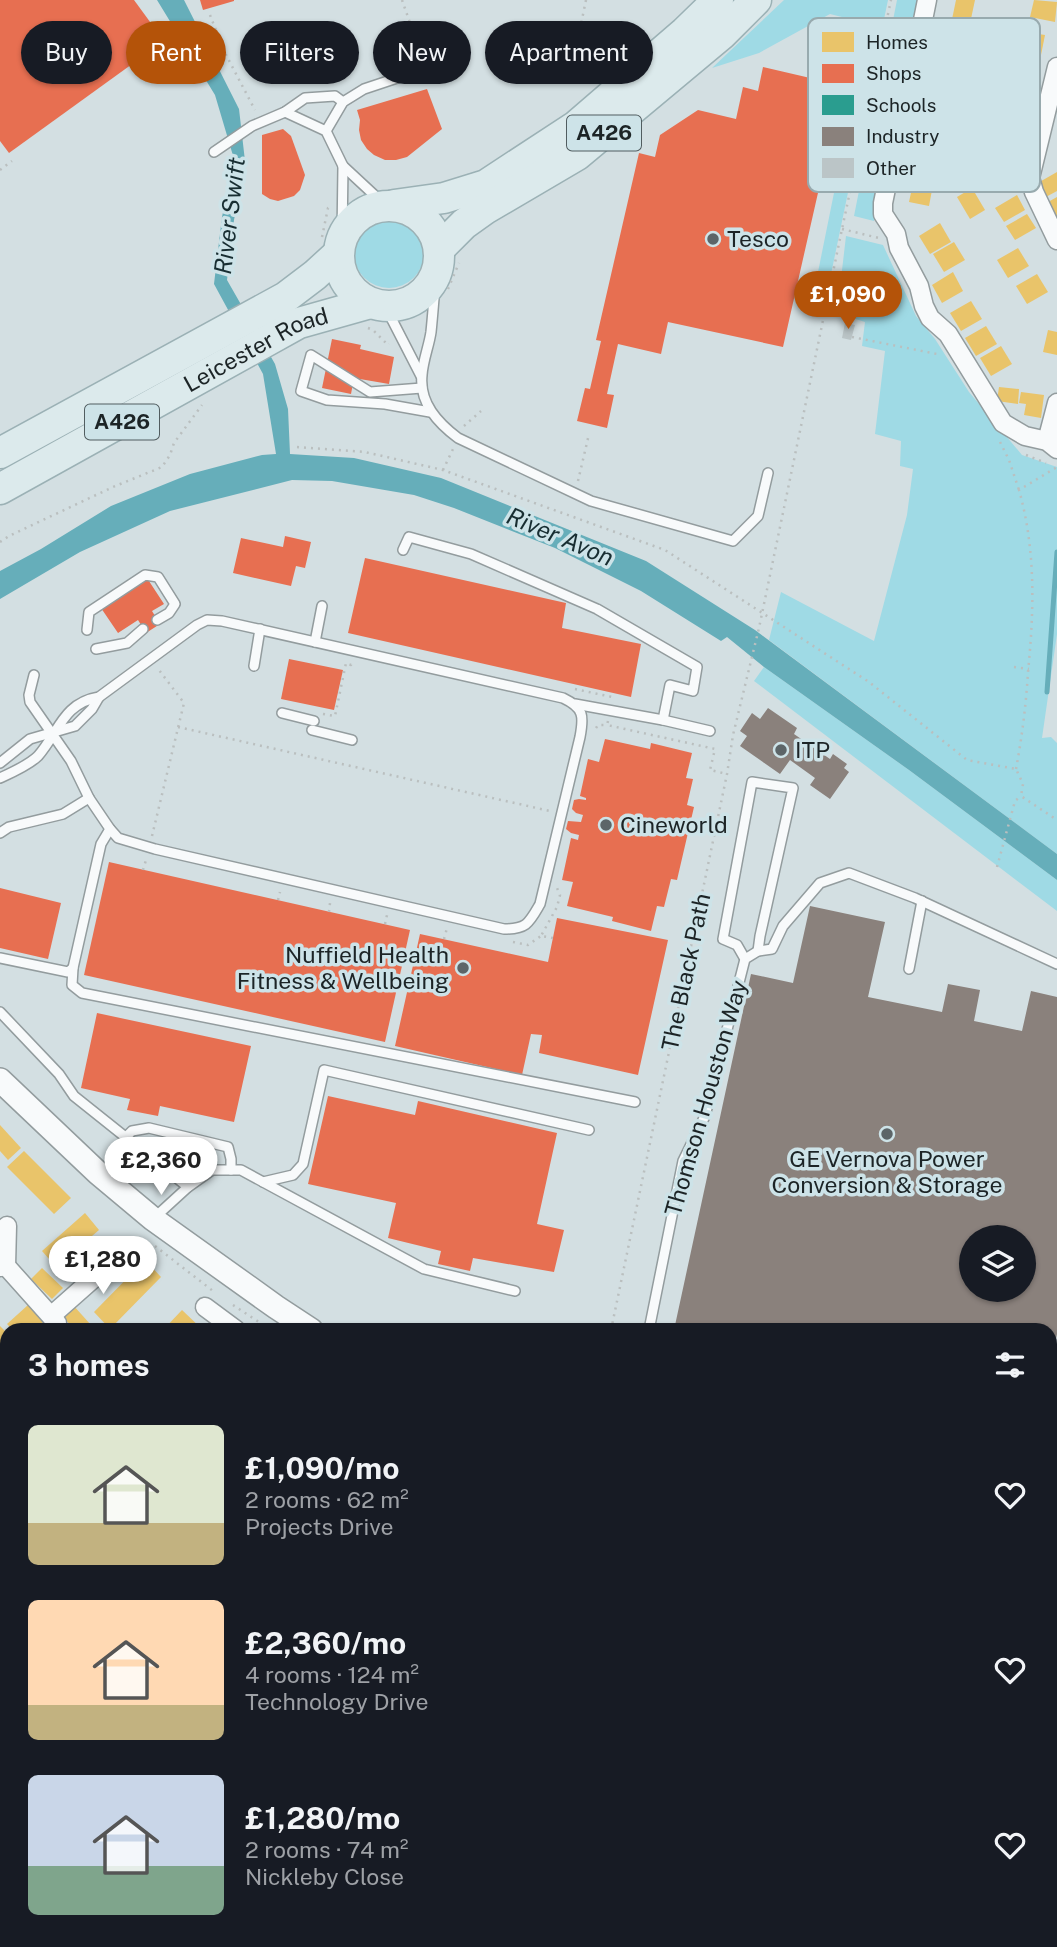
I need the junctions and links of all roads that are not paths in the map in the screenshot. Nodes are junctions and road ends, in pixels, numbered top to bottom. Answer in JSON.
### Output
{"nodes":[{"id":1,"x":718,"y":0,"type":"edge"},
{"id":2,"x":756,"y":0,"type":"edge"},
{"id":3,"x":927,"y":0,"type":"edge"},
{"id":4,"x":923,"y":18,"type":"edge"},
{"id":5,"x":1057,"y":67,"type":"edge"},
{"id":6,"x":379,"y":84,"type":"edge"},
{"id":7,"x":343,"y":102,"type":"junction"},
{"id":8,"x":285,"y":112,"type":"junction"},
{"id":9,"x":326,"y":131,"type":"junction"},
{"id":10,"x":1040,"y":136,"type":"edge"},
{"id":11,"x":214,"y":152,"type":"dead end"},
{"id":12,"x":343,"y":166,"type":"junction"},
{"id":13,"x":885,"y":192,"type":"edge"},
{"id":14,"x":1034,"y":192,"type":"edge"},
{"id":15,"x":389,"y":205,"type":"junction"},
{"id":16,"x":1057,"y":240,"type":"edge"},
{"id":17,"x":340,"y":246,"type":"junction"},
{"id":18,"x":438,"y":262,"type":"junction"},
{"id":19,"x":377,"y":305,"type":"junction"},
{"id":20,"x":250,"y":334,"type":"junction"},
{"id":21,"x":421,"y":376,"type":"junction"},
{"id":22,"x":422,"y":388,"type":"junction"},
{"id":23,"x":1057,"y":403,"type":"edge"},
{"id":24,"x":430,"y":412,"type":"junction"},
{"id":25,"x":1052,"y":445,"type":"edge"},
{"id":26,"x":0,"y":453,"type":"edge"},
{"id":27,"x":768,"y":473,"type":"dead end"},
{"id":28,"x":0,"y":489,"type":"edge"},
{"id":29,"x":403,"y":550,"type":"dead end"},
{"id":30,"x":322,"y":606,"type":"dead end"},
{"id":31,"x":157,"y":620,"type":"dead end"},
{"id":32,"x":143,"y":629,"type":"dead end"},
{"id":33,"x":260,"y":629,"type":"junction"},
{"id":34,"x":87,"y":630,"type":"dead end"},
{"id":35,"x":315,"y":642,"type":"junction"},
{"id":36,"x":96,"y":649,"type":"dead end"},
{"id":37,"x":254,"y":666,"type":"dead end"},
{"id":38,"x":34,"y":675,"type":"dead end"},
{"id":39,"x":99,"y":697,"type":"junction"},
{"id":40,"x":572,"y":702,"type":"junction"},
{"id":41,"x":282,"y":713,"type":"dead end"},
{"id":42,"x":663,"y":720,"type":"junction"},
{"id":43,"x":710,"y":731,"type":"dead end"},
{"id":44,"x":52,"y":734,"type":"junction"},
{"id":45,"x":352,"y":740,"type":"dead end"},
{"id":46,"x":0,"y":762,"type":"edge"},
{"id":47,"x":0,"y":778,"type":"edge"},
{"id":48,"x":89,"y":798,"type":"junction"},
{"id":49,"x":110,"y":829,"type":"junction"},
{"id":50,"x":0,"y":833,"type":"edge"},
{"id":51,"x":922,"y":901,"type":"junction"},
{"id":52,"x":758,"y":951,"type":"junction"},
{"id":53,"x":0,"y":958,"type":"edge"},
{"id":54,"x":745,"y":960,"type":"junction"},
{"id":55,"x":1057,"y":964,"type":"edge"},
{"id":56,"x":73,"y":968,"type":"junction"},
{"id":57,"x":909,"y":969,"type":"dead end"},
{"id":58,"x":0,"y":1013,"type":"edge"},
{"id":59,"x":0,"y":1080,"type":"edge"},
{"id":60,"x":635,"y":1102,"type":"dead end"},
{"id":61,"x":589,"y":1130,"type":"dead end"},
{"id":62,"x":125,"y":1138,"type":"junction"},
{"id":63,"x":231,"y":1170,"type":"junction"},
{"id":64,"x":263,"y":1182,"type":"junction"},
{"id":65,"x":188,"y":1187,"type":"junction"},
{"id":66,"x":153,"y":1219,"type":"junction"},
{"id":67,"x":6,"y":1226,"type":"dead end"},
{"id":68,"x":129,"y":1247,"type":"dead end"},
{"id":69,"x":3,"y":1266,"type":"edge"},
{"id":70,"x":515,"y":1291,"type":"dead end"},
{"id":71,"x":205,"y":1307,"type":"dead end"},
{"id":72,"x":53,"y":1323,"type":"edge"},
{"id":73,"x":57,"y":1323,"type":"edge"},
{"id":74,"x":223,"y":1323,"type":"edge"},
{"id":75,"x":300,"y":1323,"type":"edge"},
{"id":76,"x":650,"y":1323,"type":"edge"}],
"edges":[{"from":1,"to":15,"type":"highway","number":"A426"},
{"from":2,"to":18,"type":"highway","number":"A426"},
{"from":3,"to":4,"type":"street"},
{"from":5,"to":10,"type":"street"},
{"from":6,"to":7,"type":"lane"},
{"from":7,"to":8,"type":"lane"},
{"from":7,"to":9,"type":"lane"},
{"from":8,"to":9,"type":"lane"},
{"from":8,"to":11,"type":"lane"},
{"from":9,"to":12,"type":"lane"},
{"from":12,"to":15,"type":"lane"},
{"from":12,"to":17,"type":"lane"},
{"from":13,"to":25,"type":"street"},
{"from":14,"to":16,"type":"street"},
{"from":15,"to":17,"type":"highway"},
{"from":15,"to":18,"type":"highway"},
{"from":17,"to":19,"type":"highway"},
{"from":17,"to":20,"type":"highway","name":"Leicester Road","number":"A426"},
{"from":18,"to":19,"type":"highway"},
{"from":18,"to":21,"type":"lane"},
{"from":19,"to":20,"type":"highway","name":"Leicester Road","number":"A426"},
{"from":19,"to":21,"type":"lane"},
{"from":20,"to":26,"type":"highway","name":"Leicester Road","number":"A426"},
{"from":20,"to":28,"type":"highway","name":"Leicester Road","number":"A426"},
{"from":21,"to":22,"type":"lane"},
{"from":22,"to":24,"type":"lane"},
{"from":22,"to":24,"type":"lane"},
{"from":23,"to":25,"type":"street"},
{"from":24,"to":27,"type":"lane"},
{"from":29,"to":42,"type":"lane"},
{"from":30,"to":35,"type":"lane"},
{"from":31,"to":34,"type":"lane"},
{"from":32,"to":36,"type":"lane"},
{"from":33,"to":35,"type":"lane"},
{"from":33,"to":37,"type":"lane"},
{"from":33,"to":39,"type":"lane"},
{"from":35,"to":40,"type":"lane"},
{"from":38,"to":44,"type":"lane"},
{"from":39,"to":44,"type":"lane"},
{"from":39,"to":44,"type":"lane"},
{"from":40,"to":42,"type":"lane"},
{"from":40,"to":49,"type":"lane"},
{"from":41,"to":45,"type":"lane"},
{"from":42,"to":43,"type":"lane"},
{"from":44,"to":46,"type":"lane"},
{"from":44,"to":47,"type":"lane"},
{"from":44,"to":48,"type":"lane"},
{"from":48,"to":49,"type":"lane"},
{"from":48,"to":50,"type":"lane"},
{"from":49,"to":56,"type":"lane"},
{"from":51,"to":52,"type":"lane","name":"Thomson Houston Way"},
{"from":51,"to":55,"type":"lane","name":"Thomson Houston Way"},
{"from":51,"to":57,"type":"lane"},
{"from":52,"to":54,"type":"lane","name":"Thomson Houston Way"},
{"from":52,"to":54,"type":"lane"},
{"from":53,"to":56,"type":"lane"},
{"from":54,"to":76,"type":"lane","name":"Thomson Houston Way"},
{"from":56,"to":60,"type":"lane"},
{"from":58,"to":62,"type":"lane"},
{"from":59,"to":66,"type":"street"},
{"from":61,"to":64,"type":"lane"},
{"from":62,"to":63,"type":"lane"},
{"from":62,"to":65,"type":"lane"},
{"from":63,"to":64,"type":"lane"},
{"from":63,"to":65,"type":"lane"},
{"from":64,"to":70,"type":"lane"},
{"from":65,"to":66,"type":"lane"},
{"from":66,"to":75,"type":"street"},
{"from":67,"to":69,"type":"street"},
{"from":68,"to":73,"type":"street"},
{"from":69,"to":72,"type":"street"},
{"from":71,"to":74,"type":"street"}]}
